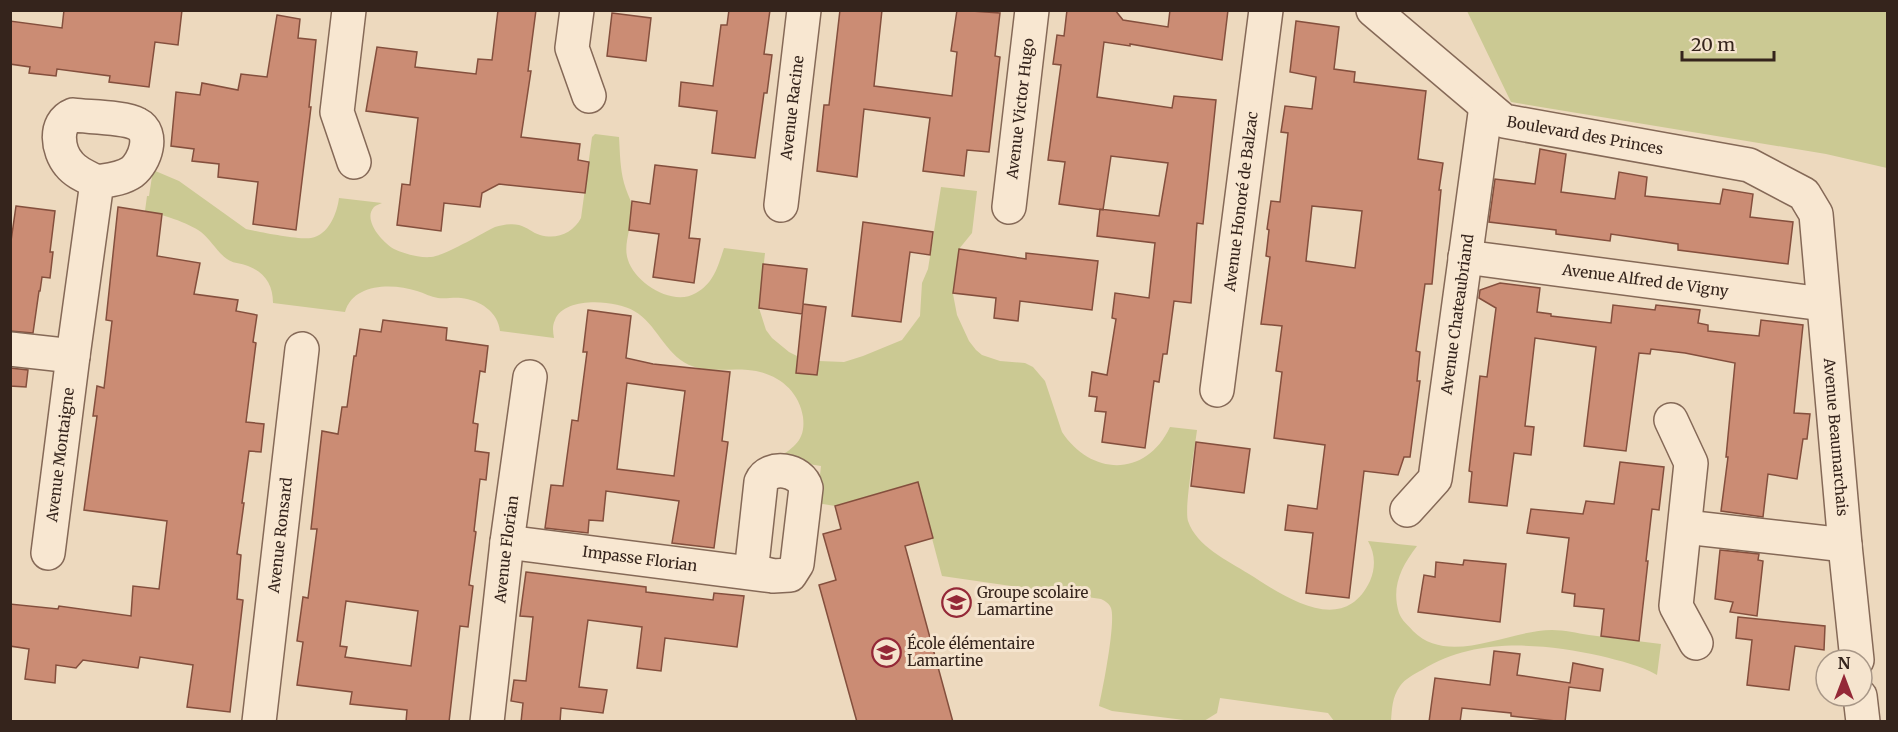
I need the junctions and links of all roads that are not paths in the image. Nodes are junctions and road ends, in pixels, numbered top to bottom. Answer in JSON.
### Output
{"nodes":[{"id":1,"x":350,"y":10,"type":"edge"},
{"id":2,"x":577,"y":10,"type":"edge"},
{"id":3,"x":804,"y":10,"type":"edge"},
{"id":4,"x":1032,"y":10,"type":"edge"},
{"id":5,"x":1266,"y":10,"type":"edge"},
{"id":6,"x":1373,"y":10,"type":"edge"},
{"id":7,"x":589,"y":96,"type":"dead end"},
{"id":8,"x":1486,"y":106,"type":"junction"},
{"id":9,"x":354,"y":162,"type":"dead end"},
{"id":10,"x":97,"y":182,"type":"dead end"},
{"id":11,"x":781,"y":205,"type":"dead end"},
{"id":12,"x":1009,"y":207,"type":"dead end"},
{"id":13,"x":1816,"y":214,"type":"joint"},
{"id":14,"x":1466,"y":257,"type":"junction"},
{"id":15,"x":1824,"y":304,"type":"junction"},
{"id":16,"x":10,"y":349,"type":"edge"},
{"id":17,"x":302,"y":350,"type":"dead end"},
{"id":18,"x":72,"y":356,"type":"junction"},
{"id":19,"x":531,"y":377,"type":"dead end"},
{"id":20,"x":1217,"y":390,"type":"dead end"},
{"id":21,"x":1671,"y":420,"type":"dead end"},
{"id":22,"x":1407,"y":510,"type":"dead end"},
{"id":23,"x":1685,"y":526,"type":"junction"},
{"id":24,"x":507,"y":542,"type":"junction"},
{"id":25,"x":1845,"y":545,"type":"junction"},
{"id":26,"x":48,"y":553,"type":"dead end"},
{"id":27,"x":772,"y":576,"type":"dead end"},
{"id":28,"x":1696,"y":643,"type":"dead end"},
{"id":29,"x":1856,"y":648,"type":"edge"},
{"id":30,"x":259,"y":722,"type":"edge"},
{"id":31,"x":487,"y":722,"type":"edge"}],
"edges":[{"from":1,"to":9,"type":"street"},
{"from":2,"to":7,"type":"street"},
{"from":3,"to":11,"type":"street","name":"Avenue Racine"},
{"from":4,"to":12,"type":"street","name":"Avenue Victor Hugo"},
{"from":5,"to":20,"type":"street","name":"Avenue Honoré de Balzac"},
{"from":6,"to":8,"type":"street","name":"Boulevard des Princes"},
{"from":8,"to":13,"type":"street","name":"Boulevard des Princes"},
{"from":8,"to":14,"type":"street","name":"Avenue Chateaubriand"},
{"from":10,"to":18,"type":"street","name":"Avenue Montaigne"},
{"from":13,"to":15,"type":"street","name":"Avenue Beaumarchais"},
{"from":14,"to":15,"type":"street","name":"Avenue Alfred de Vigny"},
{"from":14,"to":22,"type":"street","name":"Avenue Chateaubriand"},
{"from":15,"to":25,"type":"street","name":"Avenue Beaumarchais"},
{"from":16,"to":18,"type":"street"},
{"from":17,"to":30,"type":"street","name":"Avenue Ronsard"},
{"from":18,"to":26,"type":"street","name":"Avenue Montaigne"},
{"from":19,"to":24,"type":"street","name":"Avenue Florian"},
{"from":21,"to":23,"type":"street"},
{"from":23,"to":25,"type":"street"},
{"from":23,"to":28,"type":"street"},
{"from":24,"to":27,"type":"street","name":"Impasse Florian"},
{"from":24,"to":31,"type":"street","name":"Avenue Florian"},
{"from":25,"to":29,"type":"street","name":"Avenue Beaumarchais"}]}
